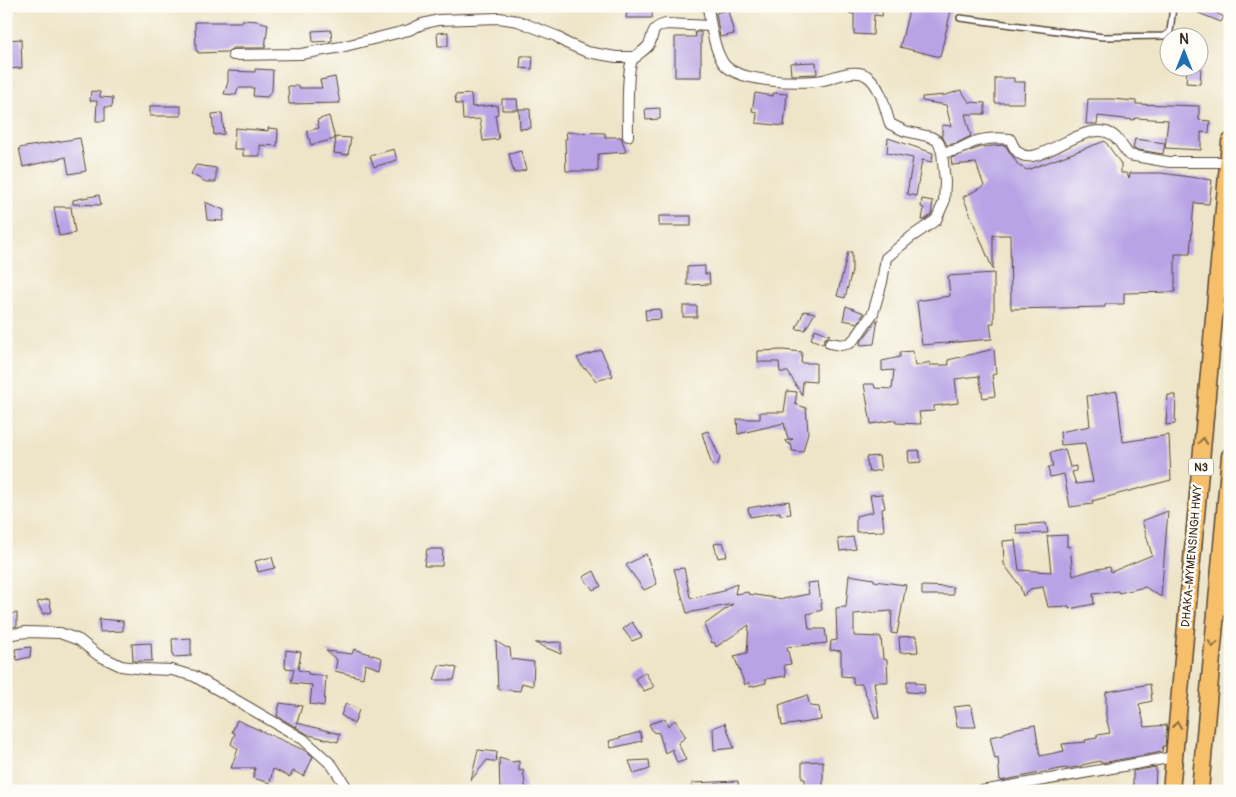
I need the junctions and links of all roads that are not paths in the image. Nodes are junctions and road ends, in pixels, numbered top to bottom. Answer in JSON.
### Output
{"nodes":[{"id":1,"x":708,"y":6,"type":"edge"},
{"id":2,"x":1173,"y":6,"type":"edge"},
{"id":3,"x":960,"y":18,"type":"dead end"},
{"id":4,"x":710,"y":26,"type":"junction"},
{"id":5,"x":233,"y":55,"type":"dead end"},
{"id":6,"x":636,"y":57,"type":"junction"},
{"id":7,"x":628,"y":136,"type":"dead end"},
{"id":8,"x":1230,"y":142,"type":"edge"},
{"id":9,"x":942,"y":152,"type":"junction"},
{"id":10,"x":1228,"y":162,"type":"junction"},
{"id":11,"x":830,"y":343,"type":"dead end"},
{"id":12,"x":1230,"y":456,"type":"edge"},
{"id":13,"x":6,"y":635,"type":"edge"},
{"id":14,"x":1174,"y":757,"type":"junction"},
{"id":15,"x":349,"y":791,"type":"edge"},
{"id":16,"x":982,"y":791,"type":"edge"},
{"id":17,"x":1171,"y":791,"type":"edge"},
{"id":18,"x":1200,"y":791,"type":"edge"}],
"edges":[{"from":1,"to":4,"type":"street"},
{"from":2,"to":3,"type":"lane"},
{"from":4,"to":6,"type":"street"},
{"from":4,"to":9,"type":"street"},
{"from":5,"to":6,"type":"street"},
{"from":6,"to":7,"type":"street"},
{"from":8,"to":10,"type":"highway","name":"DHAKA-MYMENSINGH HWY","number":"N3"},
{"from":9,"to":10,"type":"street"},
{"from":9,"to":11,"type":"street"},
{"from":14,"to":10,"type":"highway","name":"DHAKA-MYMENSINGH HWY","number":"N3","one_way":true},
{"from":12,"to":18,"type":"highway","number":"N3","one_way":true},
{"from":13,"to":15,"type":"street"},
{"from":14,"to":16,"type":"street"},
{"from":14,"to":17,"type":"highway","name":"DHAKA-MYMENSINGH HWY","number":"N3"}]}
